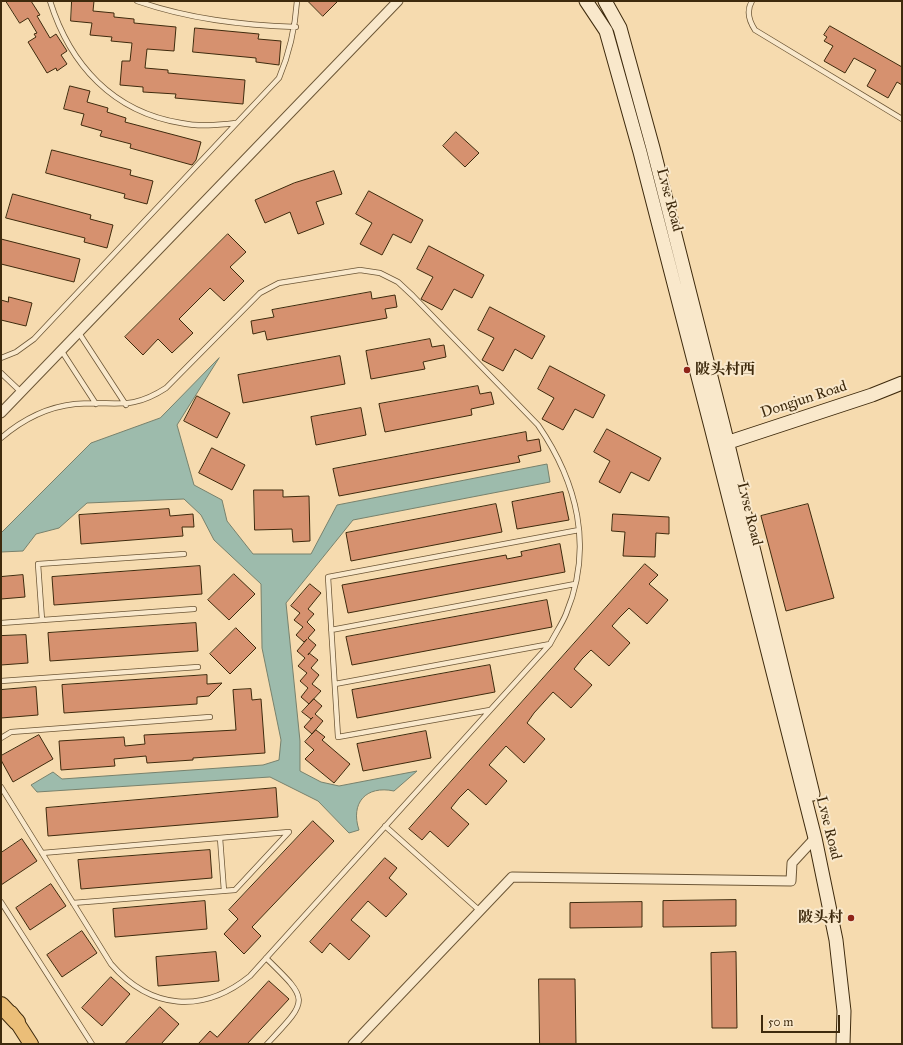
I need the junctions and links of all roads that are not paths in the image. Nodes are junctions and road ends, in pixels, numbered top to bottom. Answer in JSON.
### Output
{"nodes":[{"id":1,"x":50,"y":1,"type":"edge"},
{"id":2,"x":137,"y":1,"type":"edge"},
{"id":3,"x":298,"y":1,"type":"edge"},
{"id":4,"x":398,"y":1,"type":"edge"},
{"id":5,"x":586,"y":1,"type":"edge"},
{"id":6,"x":605,"y":1,"type":"edge"},
{"id":7,"x":752,"y":1,"type":"edge"},
{"id":8,"x":296,"y":27,"type":"junction"},
{"id":9,"x":902,"y":119,"type":"edge"},
{"id":10,"x":236,"y":123,"type":"junction"},
{"id":11,"x":78,"y":332,"type":"junction"},
{"id":12,"x":61,"y":350,"type":"junction"},
{"id":13,"x":1,"y":358,"type":"edge"},
{"id":14,"x":1,"y":372,"type":"edge"},
{"id":15,"x":901,"y":386,"type":"edge"},
{"id":16,"x":21,"y":392,"type":"junction"},
{"id":17,"x":96,"y":404,"type":"junction"},
{"id":18,"x":126,"y":405,"type":"junction"},
{"id":19,"x":1,"y":413,"type":"edge"},
{"id":20,"x":1,"y":438,"type":"edge"},
{"id":21,"x":722,"y":444,"type":"junction"},
{"id":22,"x":579,"y":530,"type":"junction"},
{"id":23,"x":184,"y":554,"type":"dead end"},
{"id":24,"x":575,"y":584,"type":"junction"},
{"id":25,"x":194,"y":609,"type":"dead end"},
{"id":26,"x":42,"y":620,"type":"junction"},
{"id":27,"x":1,"y":623,"type":"edge"},
{"id":28,"x":331,"y":630,"type":"junction"},
{"id":29,"x":550,"y":644,"type":"junction"},
{"id":30,"x":198,"y":667,"type":"dead end"},
{"id":31,"x":1,"y":681,"type":"edge"},
{"id":32,"x":334,"y":684,"type":"junction"},
{"id":33,"x":490,"y":710,"type":"junction"},
{"id":34,"x":210,"y":717,"type":"dead end"},
{"id":35,"x":1,"y":738,"type":"edge"},
{"id":36,"x":1,"y":787,"type":"edge"},
{"id":37,"x":385,"y":826,"type":"junction"},
{"id":38,"x":220,"y":838,"type":"junction"},
{"id":39,"x":814,"y":838,"type":"junction"},
{"id":40,"x":42,"y":853,"type":"junction"},
{"id":41,"x":224,"y":891,"type":"junction"},
{"id":42,"x":1,"y":902,"type":"edge"},
{"id":43,"x":73,"y":903,"type":"junction"},
{"id":44,"x":480,"y":911,"type":"junction"},
{"id":45,"x":266,"y":958,"type":"junction"},
{"id":46,"x":1,"y":998,"type":"edge"},
{"id":47,"x":1,"y":1005,"type":"edge"},
{"id":48,"x":17,"y":1022,"type":"junction"},
{"id":49,"x":31,"y":1044,"type":"edge"},
{"id":50,"x":92,"y":1044,"type":"edge"},
{"id":51,"x":267,"y":1044,"type":"edge"},
{"id":52,"x":353,"y":1044,"type":"edge"},
{"id":53,"x":843,"y":1044,"type":"edge"},
{"id":54,"x":852,"y":1044,"type":"edge"}],
"edges":[{"from":1,"to":10,"type":"lane"},
{"from":2,"to":8,"type":"lane"},
{"from":3,"to":8,"type":"lane"},
{"from":4,"to":11,"type":"street"},
{"from":5,"to":21,"type":"main road","name":"Lvse Road"},
{"from":6,"to":21,"type":"main road","name":"Lvse Road"},
{"from":7,"to":9,"type":"lane"},
{"from":8,"to":10,"type":"lane"},
{"from":10,"to":13,"type":"lane"},
{"from":11,"to":12,"type":"street"},
{"from":11,"to":18,"type":"lane"},
{"from":12,"to":16,"type":"street"},
{"from":12,"to":17,"type":"lane"},
{"from":14,"to":16,"type":"lane"},
{"from":15,"to":21,"type":"main road","name":"Dongjun Road"},
{"from":16,"to":19,"type":"street"},
{"from":17,"to":18,"type":"lane"},
{"from":17,"to":20,"type":"lane"},
{"from":18,"to":22,"type":"lane"},
{"from":21,"to":39,"type":"main road","name":"Lvse Road"},
{"from":21,"to":54,"type":"main road","name":"Lvse Road"},
{"from":22,"to":24,"type":"lane"},
{"from":22,"to":28,"type":"lane"},
{"from":23,"to":26,"type":"lane"},
{"from":24,"to":28,"type":"lane"},
{"from":24,"to":29,"type":"lane"},
{"from":25,"to":26,"type":"lane"},
{"from":26,"to":27,"type":"lane"},
{"from":28,"to":32,"type":"lane"},
{"from":29,"to":32,"type":"lane"},
{"from":29,"to":33,"type":"lane"},
{"from":30,"to":31,"type":"lane"},
{"from":32,"to":33,"type":"lane"},
{"from":33,"to":37,"type":"lane"},
{"from":34,"to":35,"type":"lane"},
{"from":36,"to":40,"type":"lane"},
{"from":37,"to":44,"type":"lane"},
{"from":37,"to":45,"type":"lane"},
{"from":38,"to":40,"type":"lane"},
{"from":38,"to":41,"type":"lane"},
{"from":38,"to":41,"type":"lane"},
{"from":39,"to":44,"type":"street"},
{"from":39,"to":53,"type":"main road","name":"Lvse Road"},
{"from":40,"to":43,"type":"lane"},
{"from":41,"to":43,"type":"lane"},
{"from":42,"to":50,"type":"lane"},
{"from":43,"to":45,"type":"lane"},
{"from":44,"to":52,"type":"street"},
{"from":45,"to":51,"type":"lane"},
{"from":46,"to":48,"type":"main road"},
{"from":47,"to":48,"type":"highway"},
{"from":48,"to":49,"type":"main road"}]}
